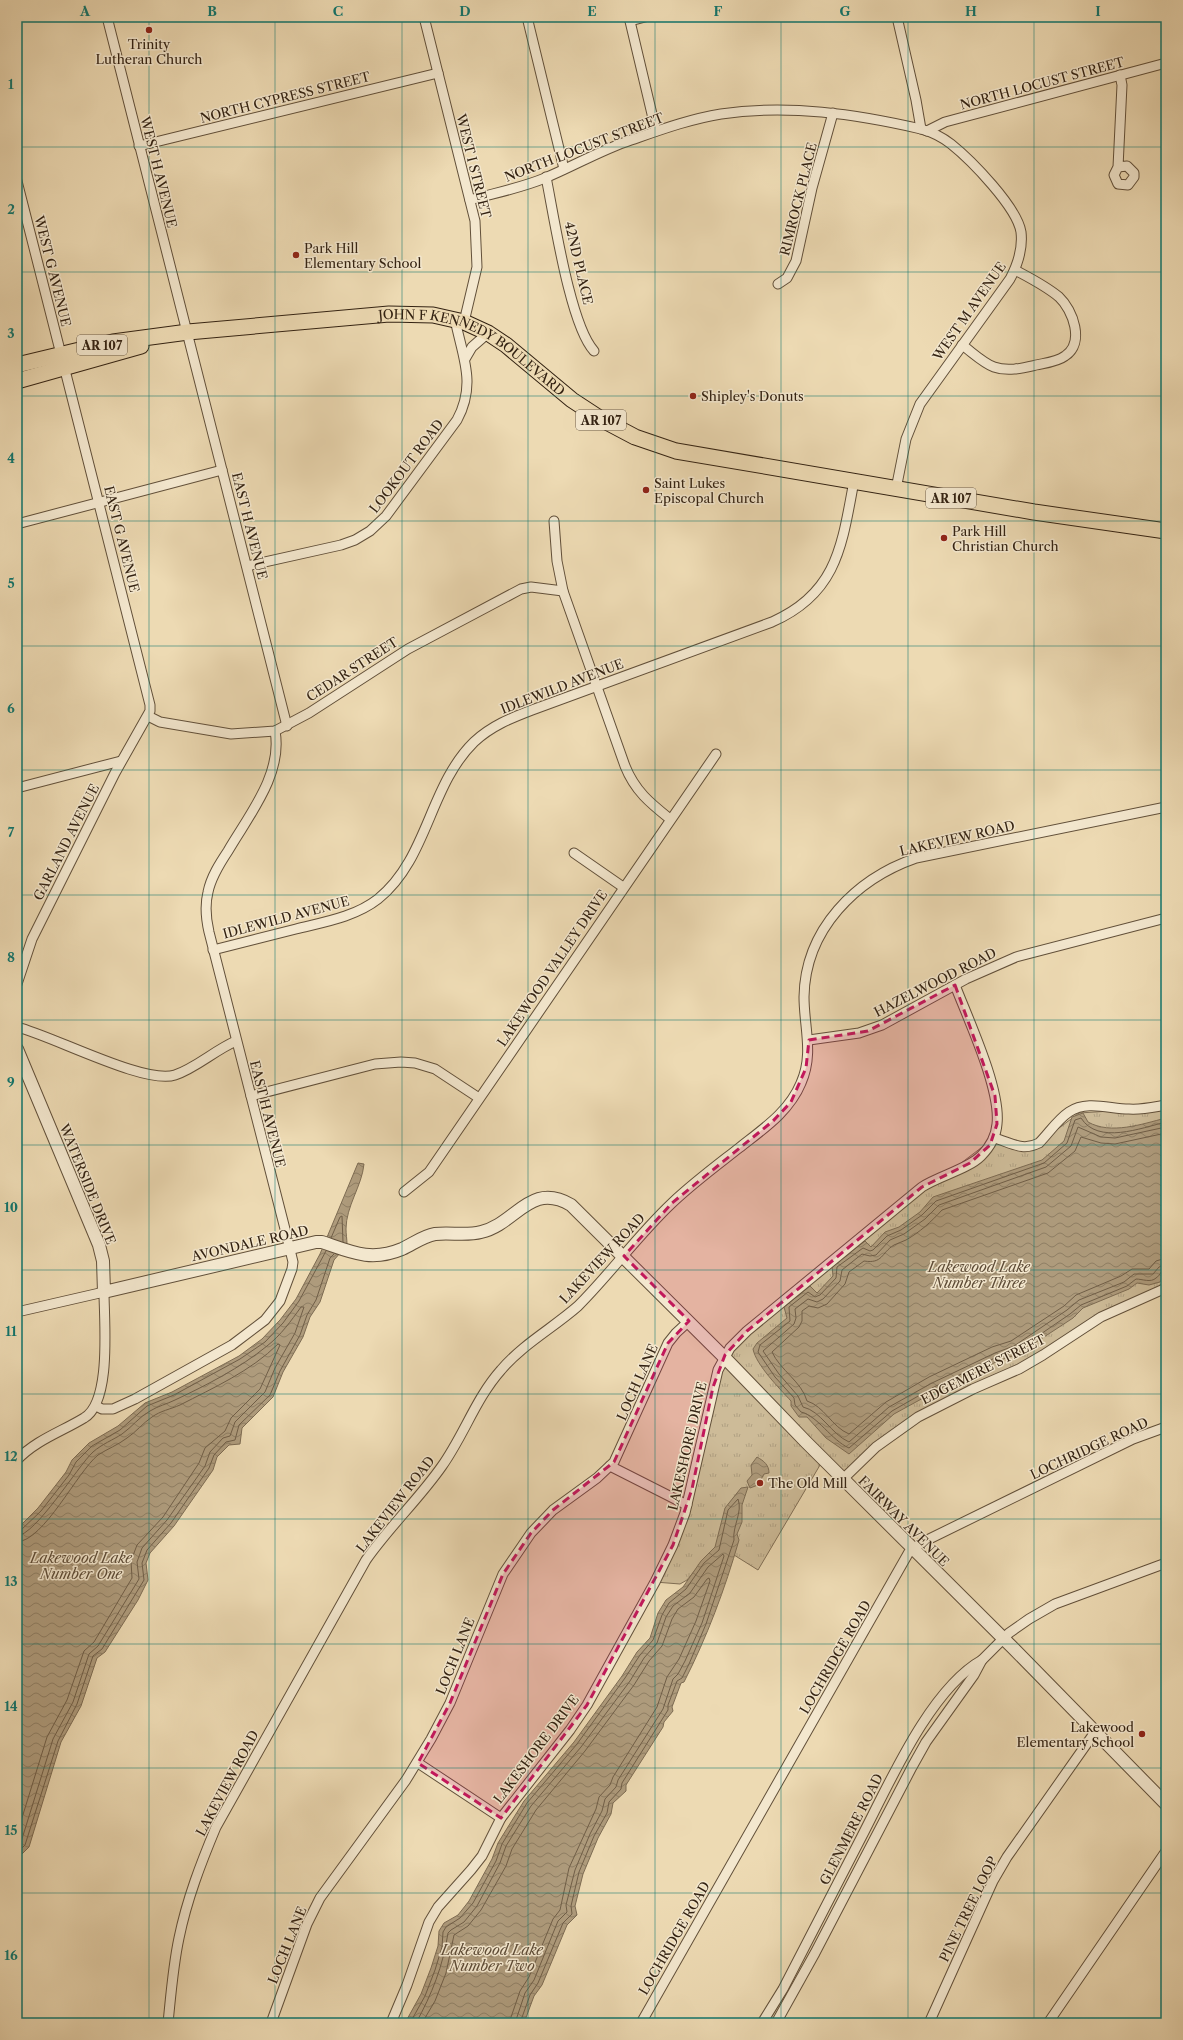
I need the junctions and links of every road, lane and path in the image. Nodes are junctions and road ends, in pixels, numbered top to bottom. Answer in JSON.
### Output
{"nodes":[{"id":1,"x":107,"y":17,"type":"edge"},
{"id":2,"x":424,"y":17,"type":"edge"},
{"id":3,"x":527,"y":17,"type":"edge"},
{"id":4,"x":645,"y":17,"type":"edge"},
{"id":5,"x":897,"y":17,"type":"edge"},
{"id":6,"x":629,"y":19,"type":"edge"},
{"id":7,"x":1166,"y":63,"type":"edge"},
{"id":8,"x":438,"y":73,"type":"junction"},
{"id":9,"x":1120,"y":76,"type":"junction"},
{"id":10,"x":833,"y":114,"type":"junction"},
{"id":11,"x":924,"y":130,"type":"junction"},
{"id":12,"x":656,"y":132,"type":"junction"},
{"id":13,"x":139,"y":146,"type":"junction"},
{"id":14,"x":1118,"y":167,"type":"dead end"},
{"id":15,"x":564,"y":169,"type":"junction"},
{"id":16,"x":546,"y":177,"type":"junction"},
{"id":17,"x":17,"y":180,"type":"edge"},
{"id":18,"x":470,"y":200,"type":"junction"},
{"id":19,"x":1015,"y":270,"type":"junction"},
{"id":20,"x":778,"y":284,"type":"dead end"},
{"id":21,"x":459,"y":320,"type":"junction"},
{"id":22,"x":188,"y":332,"type":"junction"},
{"id":23,"x":488,"y":333,"type":"junction"},
{"id":24,"x":962,"y":345,"type":"junction"},
{"id":25,"x":594,"y":351,"type":"dead end"},
{"id":26,"x":465,"y":359,"type":"junction"},
{"id":27,"x":63,"y":361,"type":"junction"},
{"id":28,"x":17,"y":365,"type":"edge"},
{"id":29,"x":17,"y":381,"type":"edge"},
{"id":30,"x":222,"y":470,"type":"junction"},
{"id":31,"x":854,"y":482,"type":"junction"},
{"id":32,"x":896,"y":489,"type":"junction"},
{"id":33,"x":99,"y":503,"type":"junction"},
{"id":34,"x":554,"y":521,"type":"dead end"},
{"id":35,"x":17,"y":524,"type":"edge"},
{"id":36,"x":1166,"y":531,"type":"edge"},
{"id":37,"x":247,"y":566,"type":"junction"},
{"id":38,"x":563,"y":591,"type":"junction"},
{"id":39,"x":596,"y":686,"type":"junction"},
{"id":40,"x":148,"y":716,"type":"junction"},
{"id":41,"x":287,"y":726,"type":"junction"},
{"id":42,"x":275,"y":731,"type":"junction"},
{"id":43,"x":716,"y":754,"type":"dead end"},
{"id":44,"x":121,"y":760,"type":"junction"},
{"id":45,"x":17,"y":786,"type":"edge"},
{"id":46,"x":1166,"y":807,"type":"edge"},
{"id":47,"x":670,"y":819,"type":"junction"},
{"id":48,"x":574,"y":853,"type":"dead end"},
{"id":49,"x":623,"y":886,"type":"junction"},
{"id":50,"x":1166,"y":918,"type":"edge"},
{"id":51,"x":213,"y":950,"type":"junction"},
{"id":52,"x":17,"y":984,"type":"edge"},
{"id":53,"x":955,"y":985,"type":"junction"},
{"id":54,"x":17,"y":1027,"type":"edge"},
{"id":55,"x":808,"y":1040,"type":"junction"},
{"id":56,"x":236,"y":1041,"type":"junction"},
{"id":57,"x":17,"y":1049,"type":"edge"},
{"id":58,"x":251,"y":1096,"type":"junction"},
{"id":59,"x":479,"y":1098,"type":"junction"},
{"id":60,"x":1166,"y":1105,"type":"edge"},
{"id":61,"x":994,"y":1138,"type":"junction"},
{"id":62,"x":404,"y":1192,"type":"dead end"},
{"id":63,"x":289,"y":1247,"type":"junction"},
{"id":64,"x":624,"y":1256,"type":"junction"},
{"id":65,"x":1166,"y":1288,"type":"edge"},
{"id":66,"x":104,"y":1292,"type":"junction"},
{"id":67,"x":17,"y":1312,"type":"edge"},
{"id":68,"x":689,"y":1321,"type":"junction"},
{"id":69,"x":726,"y":1358,"type":"junction"},
{"id":70,"x":96,"y":1406,"type":"junction"},
{"id":71,"x":1166,"y":1427,"type":"edge"},
{"id":72,"x":17,"y":1460,"type":"edge"},
{"id":73,"x":610,"y":1466,"type":"junction"},
{"id":74,"x":843,"y":1479,"type":"junction"},
{"id":75,"x":687,"y":1505,"type":"junction"},
{"id":76,"x":913,"y":1549,"type":"junction"},
{"id":77,"x":1166,"y":1563,"type":"edge"},
{"id":78,"x":1003,"y":1638,"type":"junction"},
{"id":79,"x":982,"y":1660,"type":"junction"},
{"id":80,"x":1095,"y":1732,"type":"junction"},
{"id":81,"x":418,"y":1763,"type":"junction"},
{"id":82,"x":1166,"y":1804,"type":"edge"},
{"id":83,"x":501,"y":1818,"type":"junction"},
{"id":84,"x":1166,"y":1851,"type":"edge"},
{"id":85,"x":168,"y":2023,"type":"edge"},
{"id":86,"x":272,"y":2023,"type":"edge"},
{"id":87,"x":391,"y":2023,"type":"edge"},
{"id":88,"x":641,"y":2023,"type":"edge"},
{"id":89,"x":762,"y":2023,"type":"edge"},
{"id":90,"x":776,"y":2023,"type":"edge"},
{"id":91,"x":929,"y":2023,"type":"edge"},
{"id":92,"x":1048,"y":2023,"type":"edge"}],
"edges":[{"from":1,"to":13,"type":"street","name":"WEST H AVENUE"},
{"from":2,"to":8,"type":"street","name":"WEST I STREET"},
{"from":3,"to":15,"type":"street"},
{"from":4,"to":6,"type":"street"},
{"from":5,"to":11,"type":"street"},
{"from":6,"to":12,"type":"street"},
{"from":7,"to":9,"type":"street","name":"NORTH LOCUST STREET"},
{"from":8,"to":13,"type":"street","name":"NORTH CYPRESS STREET"},
{"from":8,"to":18,"type":"street","name":"WEST I STREET"},
{"from":9,"to":11,"type":"street","name":"NORTH LOCUST STREET"},
{"from":9,"to":14,"type":"street"},
{"from":10,"to":11,"type":"street","name":"NORTH LOCUST STREET"},
{"from":10,"to":12,"type":"street","name":"NORTH LOCUST STREET"},
{"from":10,"to":20,"type":"street","name":"RIMROCK PLACE"},
{"from":11,"to":19,"type":"street","name":"WEST M AVENUE"},
{"from":12,"to":15,"type":"street","name":"NORTH LOCUST STREET"},
{"from":13,"to":22,"type":"street","name":"WEST H AVENUE"},
{"from":15,"to":16,"type":"street","name":"NORTH LOCUST STREET"},
{"from":16,"to":18,"type":"street","name":"NORTH LOCUST STREET"},
{"from":16,"to":25,"type":"street","name":"42ND PLACE"},
{"from":17,"to":27,"type":"street","name":"WEST G AVENUE"},
{"from":18,"to":21,"type":"street","name":"WEST I STREET"},
{"from":19,"to":24,"type":"street","name":"WEST M AVENUE"},
{"from":19,"to":24,"type":"street"},
{"from":21,"to":22,"type":"main road","name":"JOHN F KENNEDY BOULEVARD","number":"AR 107"},
{"from":21,"to":23,"type":"main road","name":"JOHN F KENNEDY BOULEVARD","number":"AR 107"},
{"from":21,"to":26,"type":"street","name":"LOOKOUT ROAD"},
{"from":22,"to":27,"type":"main road","name":"JOHN F KENNEDY BOULEVARD","number":"AR 107"},
{"from":22,"to":30,"type":"street","name":"EAST H AVENUE"},
{"from":23,"to":26,"type":"street"},
{"from":23,"to":31,"type":"main road","name":"JOHN F KENNEDY BOULEVARD","number":"AR 107"},
{"from":24,"to":32,"type":"street","name":"WEST M AVENUE"},
{"from":26,"to":37,"type":"street","name":"LOOKOUT ROAD"},
{"from":27,"to":28,"type":"main road","name":"JOHN F KENNEDY BOULEVARD","number":"AR 107"},
{"from":27,"to":29,"type":"main road","name":"JOHN F KENNEDY BOULEVARD","number":"AR 107"},
{"from":27,"to":33,"type":"street","name":"EAST G AVENUE"},
{"from":30,"to":33,"type":"street"},
{"from":30,"to":37,"type":"street","name":"EAST H AVENUE"},
{"from":31,"to":32,"type":"main road","name":"JOHN F KENNEDY BOULEVARD","number":"AR 107"},
{"from":31,"to":39,"type":"street","name":"IDLEWILD AVENUE"},
{"from":32,"to":36,"type":"main road","name":"JOHN F KENNEDY BOULEVARD","number":"AR 107"},
{"from":33,"to":35,"type":"street"},
{"from":33,"to":40,"type":"street","name":"EAST G AVENUE"},
{"from":34,"to":38,"type":"street"},
{"from":37,"to":41,"type":"street","name":"EAST H AVENUE"},
{"from":38,"to":39,"type":"street"},
{"from":38,"to":41,"type":"street","name":"CEDAR STREET"},
{"from":39,"to":47,"type":"street"},
{"from":39,"to":51,"type":"street","name":"IDLEWILD AVENUE"},
{"from":40,"to":42,"type":"street","name":"CEDAR STREET"},
{"from":40,"to":44,"type":"street","name":"GARLAND AVENUE"},
{"from":41,"to":42,"type":"street","name":"CEDAR STREET"},
{"from":42,"to":51,"type":"street","name":"EAST H AVENUE"},
{"from":43,"to":47,"type":"street","name":"LAKEWOOD VALLEY DRIVE"},
{"from":44,"to":45,"type":"street"},
{"from":44,"to":52,"type":"street","name":"GARLAND AVENUE"},
{"from":46,"to":55,"type":"street","name":"LAKEVIEW ROAD"},
{"from":47,"to":49,"type":"street","name":"LAKEWOOD VALLEY DRIVE"},
{"from":48,"to":49,"type":"street"},
{"from":49,"to":59,"type":"street","name":"LAKEWOOD VALLEY DRIVE"},
{"from":50,"to":53,"type":"street","name":"HAZELWOOD ROAD"},
{"from":51,"to":56,"type":"street","name":"EAST H AVENUE"},
{"from":53,"to":55,"type":"street","name":"HAZELWOOD ROAD"},
{"from":53,"to":61,"type":"street"},
{"from":54,"to":56,"type":"street"},
{"from":55,"to":64,"type":"street","name":"LAKEVIEW ROAD"},
{"from":56,"to":58,"type":"street","name":"EAST H AVENUE"},
{"from":57,"to":66,"type":"street","name":"WATERSIDE DRIVE"},
{"from":58,"to":59,"type":"street"},
{"from":58,"to":63,"type":"street","name":"EAST H AVENUE"},
{"from":59,"to":62,"type":"street","name":"LAKEWOOD VALLEY DRIVE"},
{"from":60,"to":61,"type":"street"},
{"from":61,"to":69,"type":"street","name":"LAKESHORE DRIVE"},
{"from":63,"to":64,"type":"street","name":"AVONDALE ROAD"},
{"from":63,"to":66,"type":"street","name":"AVONDALE ROAD"},
{"from":63,"to":70,"type":"street","name":"EAST H AVENUE"},
{"from":64,"to":68,"type":"street","name":"FAIRWAY AVENUE"},
{"from":64,"to":85,"type":"street","name":"LAKEVIEW ROAD"},
{"from":65,"to":74,"type":"street","name":"EDGEMERE STREET"},
{"from":66,"to":67,"type":"street","name":"AVONDALE ROAD"},
{"from":66,"to":70,"type":"street","name":"WATERSIDE DRIVE"},
{"from":68,"to":69,"type":"street","name":"FAIRWAY AVENUE"},
{"from":68,"to":73,"type":"street","name":"LOCH LANE"},
{"from":69,"to":74,"type":"street","name":"FAIRWAY AVENUE"},
{"from":69,"to":75,"type":"street","name":"LAKESHORE DRIVE"},
{"from":70,"to":72,"type":"street","name":"WATERSIDE DRIVE"},
{"from":71,"to":76,"type":"street","name":"LOCHRIDGE ROAD"},
{"from":73,"to":75,"type":"street"},
{"from":73,"to":81,"type":"street","name":"LOCH LANE"},
{"from":74,"to":76,"type":"street","name":"FAIRWAY AVENUE"},
{"from":75,"to":83,"type":"street","name":"LAKESHORE DRIVE"},
{"from":76,"to":78,"type":"street","name":"FAIRWAY AVENUE"},
{"from":76,"to":88,"type":"street","name":"LOCHRIDGE ROAD"},
{"from":77,"to":78,"type":"street","name":"GLENMERE ROAD"},
{"from":78,"to":79,"type":"street","name":"GLENMERE ROAD"},
{"from":78,"to":80,"type":"street","name":"FAIRWAY AVENUE"},
{"from":79,"to":89,"type":"street","name":"GLENMERE ROAD"},
{"from":79,"to":90,"type":"street","name":"GLENMERE ROAD"},
{"from":80,"to":82,"type":"street","name":"FAIRWAY AVENUE"},
{"from":80,"to":91,"type":"street","name":"PINE TREE LOOP"},
{"from":81,"to":83,"type":"street"},
{"from":81,"to":86,"type":"street","name":"LOCH LANE"},
{"from":83,"to":87,"type":"street","name":"LAKESHORE DRIVE"},
{"from":84,"to":92,"type":"street"}]}
